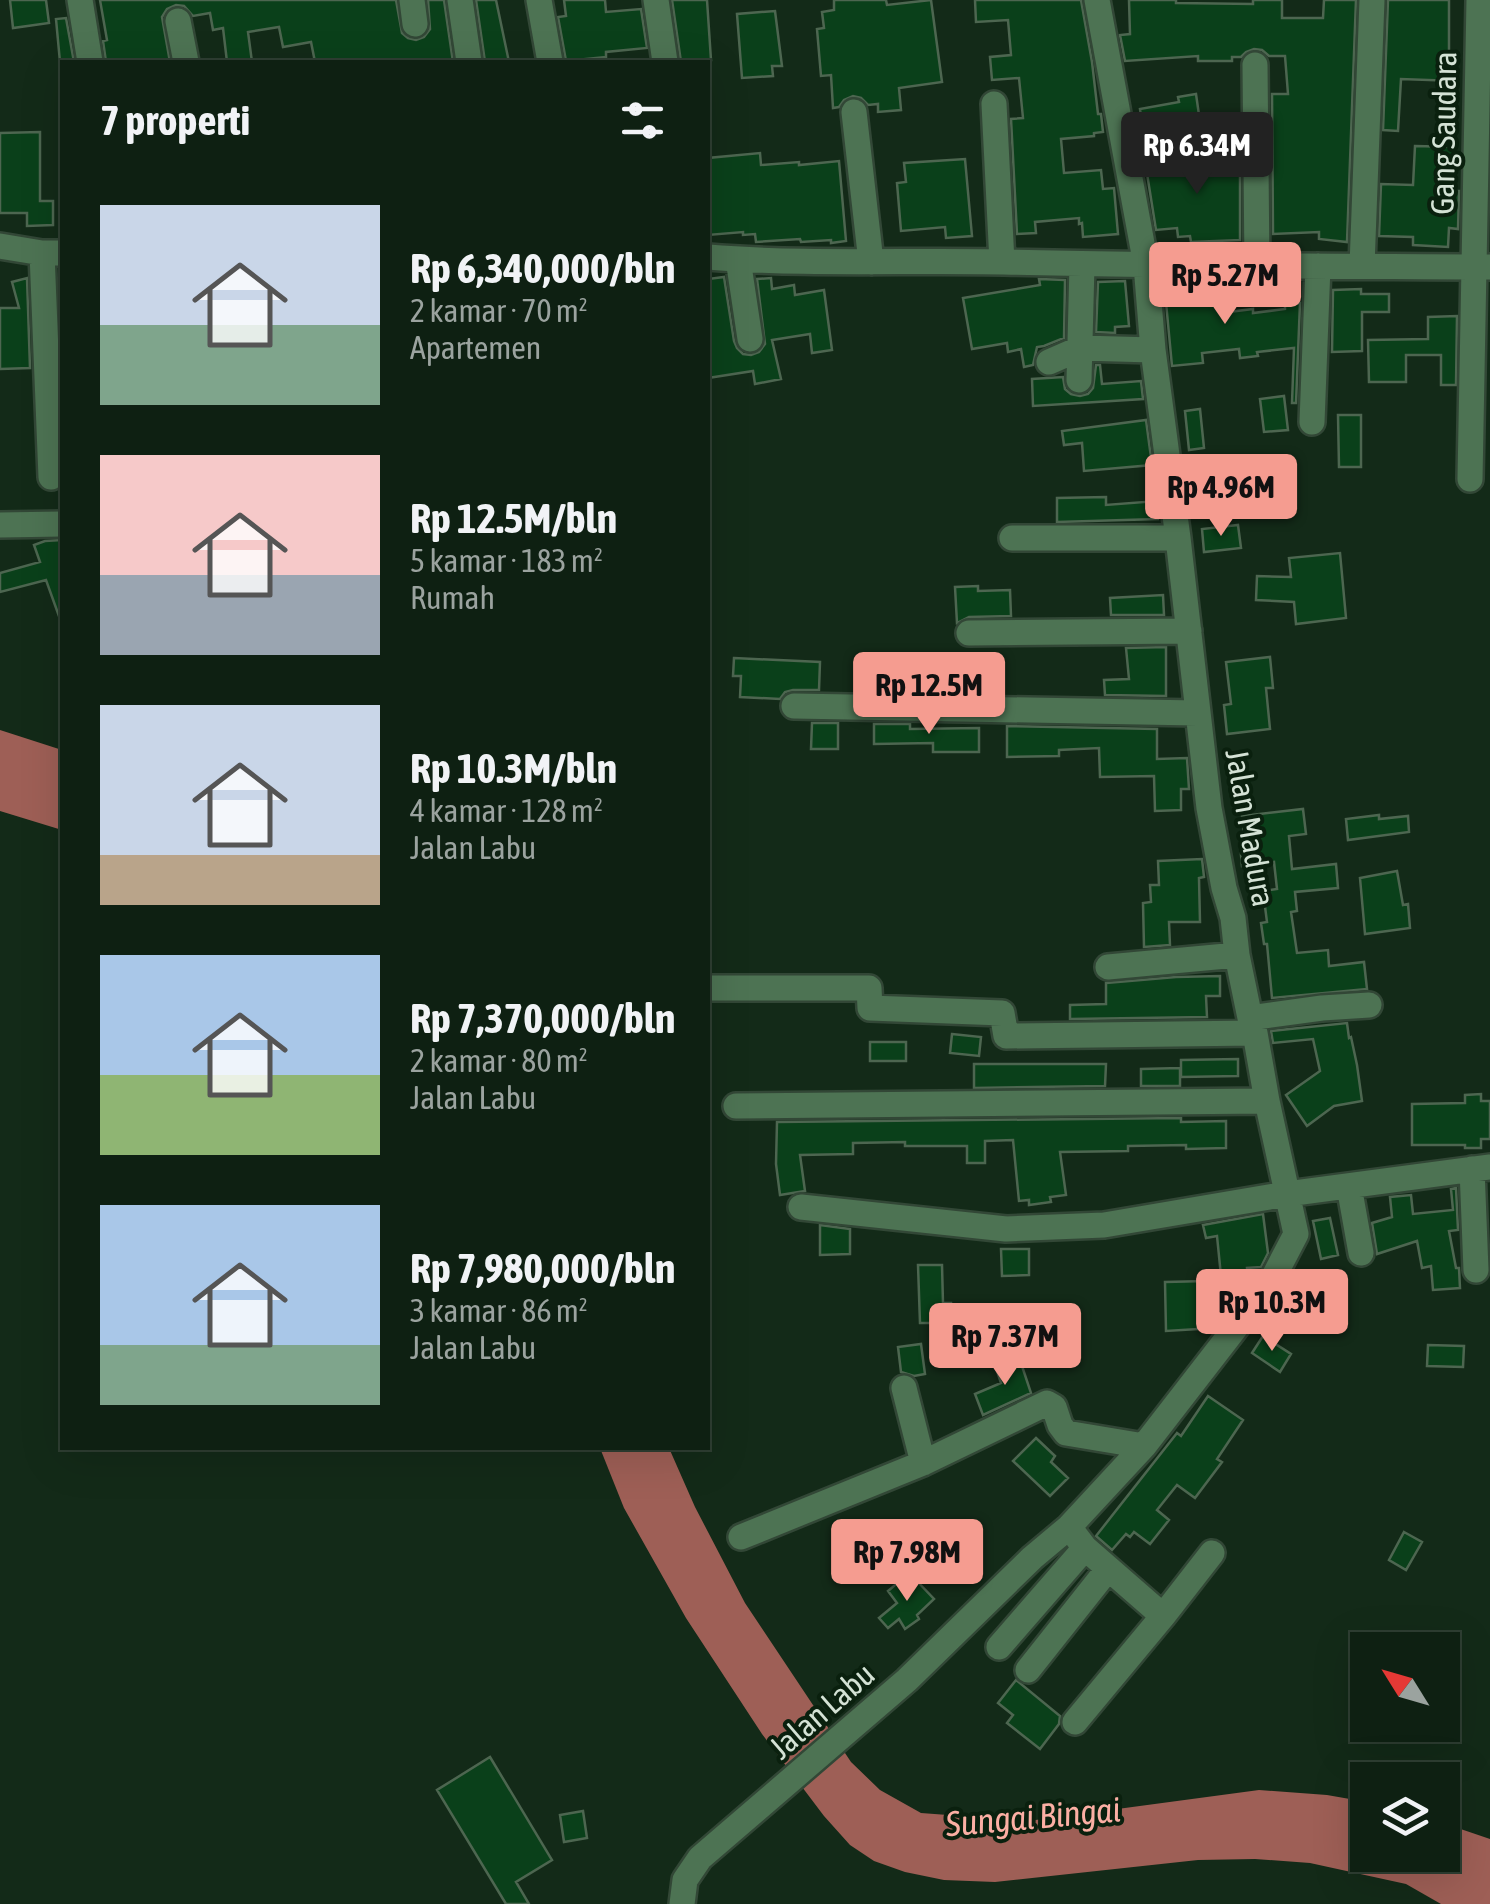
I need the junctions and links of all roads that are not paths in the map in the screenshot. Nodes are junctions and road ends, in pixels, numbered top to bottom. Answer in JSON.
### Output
{"nodes":[{"id":1,"x":80,"y":0,"type":"edge"},
{"id":2,"x":460,"y":0,"type":"edge"},
{"id":3,"x":538,"y":0,"type":"edge"},
{"id":4,"x":656,"y":0,"type":"edge"},
{"id":5,"x":1096,"y":0,"type":"edge"},
{"id":6,"x":1372,"y":0,"type":"edge"},
{"id":7,"x":1479,"y":0,"type":"edge"},
{"id":8,"x":178,"y":21,"type":"dead end"},
{"id":9,"x":90,"y":60,"type":"edge"},
{"id":10,"x":186,"y":60,"type":"edge"},
{"id":11,"x":469,"y":60,"type":"edge"},
{"id":12,"x":550,"y":60,"type":"edge"},
{"id":13,"x":665,"y":60,"type":"edge"},
{"id":14,"x":1255,"y":65,"type":"dead end"},
{"id":15,"x":994,"y":104,"type":"dead end"},
{"id":16,"x":854,"y":112,"type":"dead end"},
{"id":17,"x":0,"y":246,"type":"edge"},
{"id":18,"x":52,"y":253,"type":"edge"},
{"id":19,"x":710,"y":257,"type":"edge"},
{"id":20,"x":738,"y":260,"type":"junction"},
{"id":21,"x":871,"y":262,"type":"junction"},
{"id":22,"x":1002,"y":262,"type":"junction"},
{"id":23,"x":1082,"y":265,"type":"junction"},
{"id":24,"x":1146,"y":265,"type":"junction"},
{"id":25,"x":1257,"y":266,"type":"junction"},
{"id":26,"x":1318,"y":266,"type":"junction"},
{"id":27,"x":1362,"y":266,"type":"junction"},
{"id":28,"x":1482,"y":267,"type":"edge"},
{"id":29,"x":750,"y":338,"type":"dead end"},
{"id":30,"x":1081,"y":348,"type":"junction"},
{"id":31,"x":1153,"y":350,"type":"junction"},
{"id":32,"x":1048,"y":362,"type":"dead end"},
{"id":33,"x":1078,"y":380,"type":"dead end"},
{"id":34,"x":1312,"y":422,"type":"dead end"},
{"id":35,"x":51,"y":476,"type":"dead end"},
{"id":36,"x":1470,"y":479,"type":"dead end"},
{"id":37,"x":60,"y":524,"type":"edge"},
{"id":38,"x":0,"y":525,"type":"edge"},
{"id":39,"x":1012,"y":538,"type":"dead end"},
{"id":40,"x":1178,"y":538,"type":"junction"},
{"id":41,"x":970,"y":632,"type":"dead end"},
{"id":42,"x":1189,"y":632,"type":"junction"},
{"id":43,"x":794,"y":706,"type":"dead end"},
{"id":44,"x":1197,"y":712,"type":"junction"},
{"id":45,"x":1237,"y":955,"type":"junction"},
{"id":46,"x":1108,"y":967,"type":"dead end"},
{"id":47,"x":710,"y":988,"type":"edge"},
{"id":48,"x":1369,"y":1005,"type":"dead end"},
{"id":49,"x":1252,"y":1026,"type":"junction"},
{"id":50,"x":1267,"y":1100,"type":"junction"},
{"id":51,"x":736,"y":1106,"type":"dead end"},
{"id":52,"x":1481,"y":1168,"type":"edge"},
{"id":53,"x":1349,"y":1186,"type":"junction"},
{"id":54,"x":1287,"y":1194,"type":"junction"},
{"id":55,"x":801,"y":1207,"type":"dead end"},
{"id":56,"x":1361,"y":1254,"type":"dead end"},
{"id":57,"x":1476,"y":1270,"type":"dead end"},
{"id":58,"x":904,"y":1388,"type":"dead end"},
{"id":59,"x":1144,"y":1446,"type":"junction"},
{"id":60,"x":923,"y":1463,"type":"junction"},
{"id":61,"x":1069,"y":1527,"type":"junction"},
{"id":62,"x":740,"y":1537,"type":"dead end"},
{"id":63,"x":1084,"y":1548,"type":"junction"},
{"id":64,"x":1212,"y":1553,"type":"dead end"},
{"id":65,"x":1108,"y":1569,"type":"junction"},
{"id":66,"x":1163,"y":1616,"type":"junction"},
{"id":67,"x":999,"y":1647,"type":"dead end"},
{"id":68,"x":1028,"y":1670,"type":"dead end"},
{"id":69,"x":1075,"y":1722,"type":"dead end"},
{"id":70,"x":682,"y":1904,"type":"edge"}],
"edges":[{"from":1,"to":9,"type":"street"},
{"from":2,"to":11,"type":"street"},
{"from":3,"to":12,"type":"street"},
{"from":4,"to":13,"type":"street"},
{"from":5,"to":24,"type":"street","name":"Jalan Madura"},
{"from":6,"to":27,"type":"street"},
{"from":7,"to":28,"type":"street","name":"Gang Saudara"},
{"from":8,"to":10,"type":"street"},
{"from":14,"to":25,"type":"street"},
{"from":15,"to":22,"type":"street"},
{"from":16,"to":21,"type":"street"},
{"from":17,"to":18,"type":"street"},
{"from":18,"to":35,"type":"street"},
{"from":19,"to":20,"type":"street"},
{"from":20,"to":21,"type":"street"},
{"from":20,"to":29,"type":"street"},
{"from":21,"to":22,"type":"street"},
{"from":22,"to":23,"type":"street"},
{"from":23,"to":24,"type":"street"},
{"from":23,"to":30,"type":"street"},
{"from":24,"to":25,"type":"street"},
{"from":24,"to":31,"type":"street","name":"Jalan Madura"},
{"from":25,"to":26,"type":"street"},
{"from":26,"to":27,"type":"street"},
{"from":26,"to":34,"type":"street"},
{"from":27,"to":28,"type":"street"},
{"from":28,"to":36,"type":"street","name":"Gang Saudara"},
{"from":30,"to":31,"type":"street"},
{"from":30,"to":32,"type":"street"},
{"from":30,"to":33,"type":"street"},
{"from":31,"to":40,"type":"street","name":"Jalan Madura"},
{"from":37,"to":38,"type":"street"},
{"from":39,"to":40,"type":"street"},
{"from":40,"to":42,"type":"street","name":"Jalan Madura"},
{"from":41,"to":42,"type":"street"},
{"from":42,"to":44,"type":"street","name":"Jalan Madura"},
{"from":43,"to":44,"type":"street"},
{"from":44,"to":45,"type":"street","name":"Jalan Madura"},
{"from":45,"to":46,"type":"street"},
{"from":45,"to":49,"type":"street","name":"Jalan Madura"},
{"from":47,"to":49,"type":"street"},
{"from":48,"to":49,"type":"street"},
{"from":49,"to":50,"type":"street","name":"Jalan Madura"},
{"from":50,"to":51,"type":"street"},
{"from":50,"to":54,"type":"street","name":"Jalan Madura"},
{"from":52,"to":53,"type":"street"},
{"from":52,"to":57,"type":"street"},
{"from":53,"to":54,"type":"street"},
{"from":53,"to":56,"type":"street"},
{"from":54,"to":55,"type":"street"},
{"from":54,"to":59,"type":"street","name":"Jalan Labu"},
{"from":58,"to":60,"type":"street"},
{"from":59,"to":60,"type":"street"},
{"from":59,"to":61,"type":"street","name":"Jalan Labu"},
{"from":60,"to":62,"type":"street"},
{"from":61,"to":63,"type":"street"},
{"from":61,"to":70,"type":"street","name":"Jalan Labu"},
{"from":63,"to":65,"type":"street"},
{"from":63,"to":67,"type":"street"},
{"from":64,"to":66,"type":"street"},
{"from":65,"to":66,"type":"street"},
{"from":65,"to":68,"type":"street"},
{"from":66,"to":69,"type":"street"}]}
